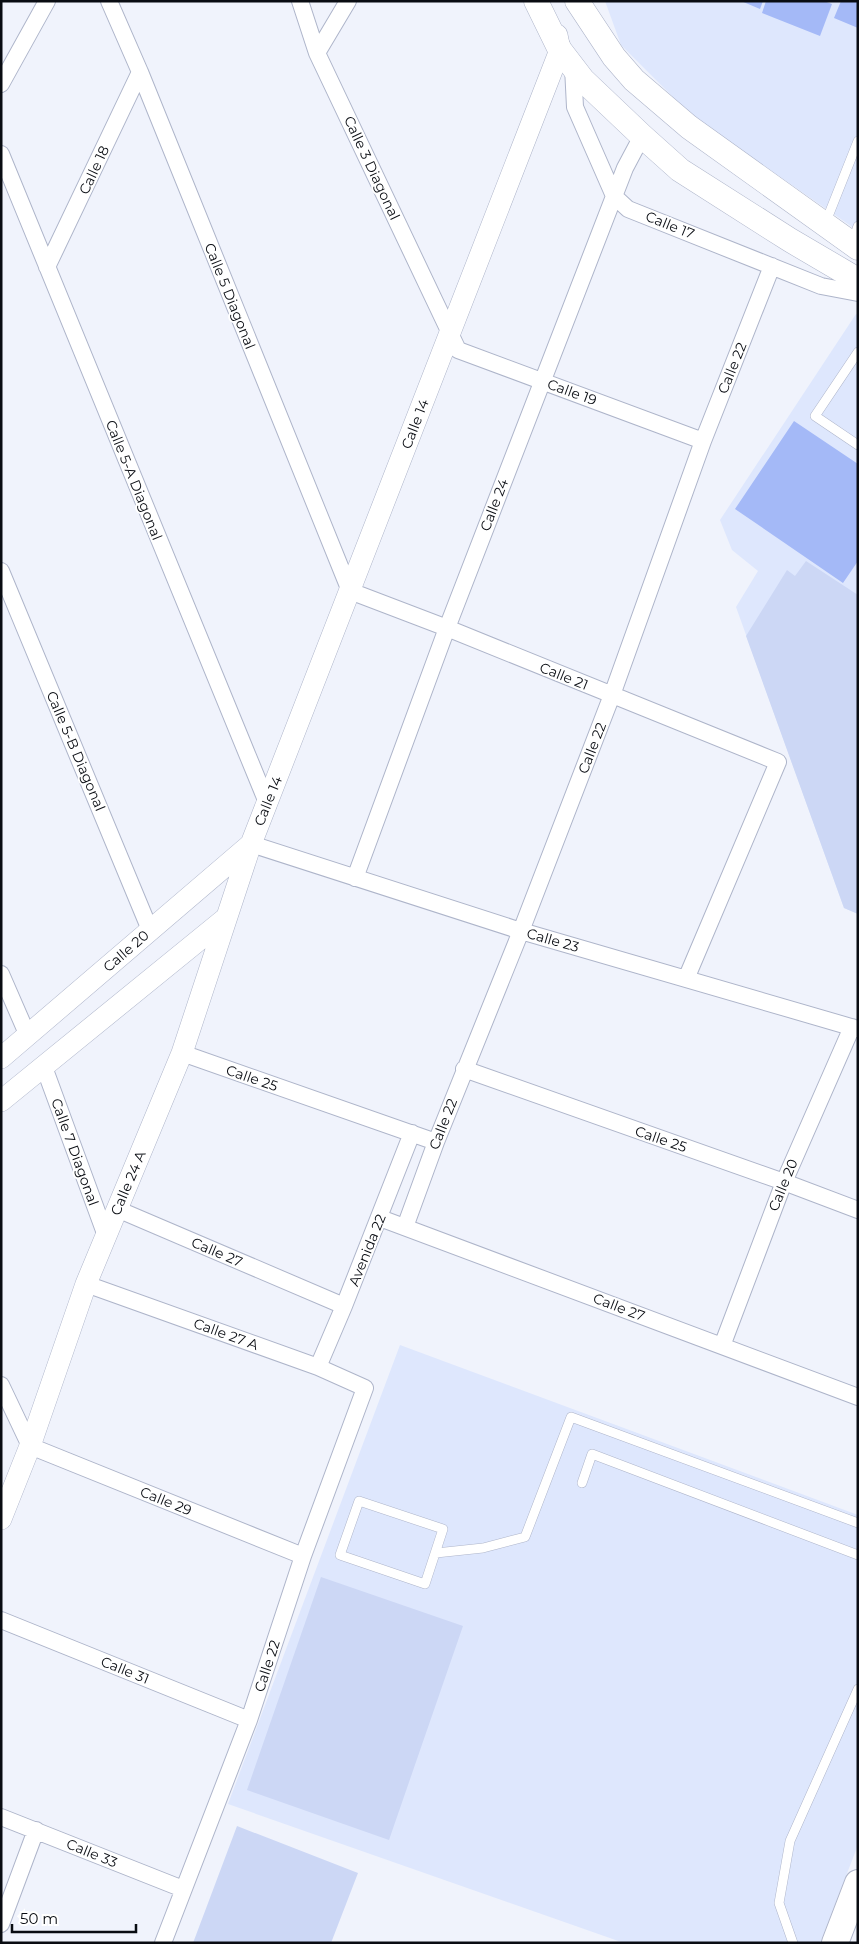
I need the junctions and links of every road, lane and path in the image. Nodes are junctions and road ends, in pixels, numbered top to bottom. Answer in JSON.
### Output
{"nodes":[{"id":1,"x":47,"y":1,"type":"edge"},
{"id":2,"x":109,"y":1,"type":"edge"},
{"id":3,"x":300,"y":1,"type":"edge"},
{"id":4,"x":348,"y":1,"type":"edge"},
{"id":5,"x":536,"y":1,"type":"edge"},
{"id":6,"x":549,"y":1,"type":"edge"},
{"id":7,"x":577,"y":1,"type":"edge"},
{"id":8,"x":588,"y":1,"type":"edge"},
{"id":9,"x":600,"y":37,"type":"junction"},
{"id":10,"x":317,"y":53,"type":"junction"},
{"id":11,"x":614,"y":57,"type":"junction"},
{"id":12,"x":567,"y":59,"type":"junction"},
{"id":13,"x":140,"y":72,"type":"junction"},
{"id":14,"x":1,"y":84,"type":"edge"},
{"id":15,"x":642,"y":136,"type":"junction"},
{"id":16,"x":858,"y":141,"type":"edge"},
{"id":17,"x":1,"y":154,"type":"edge"},
{"id":18,"x":614,"y":196,"type":"junction"},
{"id":19,"x":825,"y":226,"type":"junction"},
{"id":20,"x":856,"y":239,"type":"edge"},
{"id":21,"x":806,"y":250,"type":"junction"},
{"id":22,"x":772,"y":266,"type":"junction"},
{"id":23,"x":47,"y":267,"type":"junction"},
{"id":24,"x":858,"y":280,"type":"edge"},
{"id":25,"x":858,"y":293,"type":"edge"},
{"id":26,"x":450,"y":333,"type":"junction"},
{"id":27,"x":858,"y":352,"type":"edge"},
{"id":28,"x":542,"y":381,"type":"junction"},
{"id":29,"x":703,"y":441,"type":"junction"},
{"id":30,"x":858,"y":445,"type":"edge"},
{"id":31,"x":1,"y":571,"type":"edge"},
{"id":32,"x":350,"y":591,"type":"junction"},
{"id":33,"x":447,"y":628,"type":"junction"},
{"id":34,"x":612,"y":695,"type":"junction"},
{"id":35,"x":268,"y":805,"type":"junction"},
{"id":36,"x":251,"y":844,"type":"junction"},
{"id":37,"x":355,"y":878,"type":"junction"},
{"id":38,"x":226,"y":918,"type":"junction"},
{"id":39,"x":150,"y":930,"type":"junction"},
{"id":40,"x":521,"y":931,"type":"junction"},
{"id":41,"x":1,"y":974,"type":"edge"},
{"id":42,"x":686,"y":979,"type":"junction"},
{"id":43,"x":855,"y":1028,"type":"edge"},
{"id":44,"x":28,"y":1036,"type":"junction"},
{"id":45,"x":182,"y":1053,"type":"junction"},
{"id":46,"x":1,"y":1058,"type":"edge"},
{"id":47,"x":44,"y":1067,"type":"junction"},
{"id":48,"x":464,"y":1070,"type":"junction"},
{"id":49,"x":1,"y":1101,"type":"edge"},
{"id":50,"x":412,"y":1133,"type":"junction"},
{"id":51,"x":436,"y":1142,"type":"junction"},
{"id":52,"x":784,"y":1182,"type":"junction"},
{"id":53,"x":117,"y":1209,"type":"junction"},
{"id":54,"x":858,"y":1210,"type":"edge"},
{"id":55,"x":380,"y":1218,"type":"junction"},
{"id":56,"x":405,"y":1227,"type":"junction"},
{"id":57,"x":106,"y":1236,"type":"junction"},
{"id":58,"x":86,"y":1284,"type":"junction"},
{"id":59,"x":344,"y":1306,"type":"junction"},
{"id":60,"x":722,"y":1346,"type":"junction"},
{"id":61,"x":318,"y":1367,"type":"junction"},
{"id":62,"x":1,"y":1385,"type":"edge"},
{"id":63,"x":365,"y":1388,"type":"joint"},
{"id":64,"x":858,"y":1398,"type":"edge"},
{"id":65,"x":30,"y":1446,"type":"junction"},
{"id":66,"x":582,"y":1483,"type":"dead end"},
{"id":67,"x":1,"y":1519,"type":"edge"},
{"id":68,"x":858,"y":1523,"type":"edge"},
{"id":69,"x":436,"y":1553,"type":"junction"},
{"id":70,"x":858,"y":1555,"type":"edge"},
{"id":71,"x":303,"y":1556,"type":"junction"},
{"id":72,"x":1,"y":1620,"type":"edge"},
{"id":73,"x":858,"y":1689,"type":"edge"},
{"id":74,"x":249,"y":1720,"type":"junction"},
{"id":75,"x":1,"y":1816,"type":"edge"},
{"id":76,"x":36,"y":1830,"type":"junction"},
{"id":77,"x":858,"y":1883,"type":"edge"},
{"id":78,"x":183,"y":1890,"type":"junction"},
{"id":79,"x":1,"y":1924,"type":"edge"},
{"id":80,"x":163,"y":1943,"type":"edge"},
{"id":81,"x":793,"y":1943,"type":"edge"},
{"id":82,"x":835,"y":1943,"type":"edge"}],
"edges":[{"from":1,"to":14,"type":"street"},
{"from":2,"to":13,"type":"street","name":"Calle 5 Diagonal"},
{"from":3,"to":10,"type":"street","name":"Calle 3 Diagonal"},
{"from":4,"to":10,"type":"street"},
{"from":5,"to":12,"type":"main road"},
{"from":6,"to":12,"type":"street"},
{"from":7,"to":9,"type":"main road"},
{"from":8,"to":9,"type":"street"},
{"from":9,"to":11,"type":"main road"},
{"from":10,"to":26,"type":"street","name":"Calle 3 Diagonal"},
{"from":11,"to":12,"type":"main road"},
{"from":11,"to":19,"type":"main road"},
{"from":12,"to":15,"type":"main road"},
{"from":12,"to":18,"type":"street","name":"Calle 17"},
{"from":12,"to":26,"type":"street","name":"Calle 14"},
{"from":13,"to":23,"type":"street","name":"Calle 18"},
{"from":13,"to":32,"type":"street","name":"Calle 5 Diagonal"},
{"from":15,"to":18,"type":"street","name":"Calle 24"},
{"from":15,"to":21,"type":"main road"},
{"from":16,"to":19,"type":"lane"},
{"from":17,"to":23,"type":"street","name":"Calle 5-A Diagonal"},
{"from":18,"to":22,"type":"street","name":"Calle 17"},
{"from":18,"to":28,"type":"street","name":"Calle 24"},
{"from":19,"to":20,"type":"main road"},
{"from":19,"to":21,"type":"main road"},
{"from":21,"to":24,"type":"main road"},
{"from":22,"to":25,"type":"street","name":"Calle 17"},
{"from":22,"to":29,"type":"street","name":"Calle 22"},
{"from":23,"to":35,"type":"street","name":"Calle 5-A Diagonal"},
{"from":26,"to":28,"type":"street","name":"Calle 19"},
{"from":26,"to":32,"type":"street","name":"Calle 14"},
{"from":27,"to":30,"type":"lane"},
{"from":28,"to":29,"type":"street","name":"Calle 19"},
{"from":28,"to":33,"type":"street","name":"Calle 24"},
{"from":29,"to":34,"type":"street","name":"Calle 22"},
{"from":31,"to":39,"type":"street","name":"Calle 5-B Diagonal"},
{"from":32,"to":33,"type":"street","name":"Calle 21"},
{"from":32,"to":35,"type":"street","name":"Calle 14"},
{"from":33,"to":34,"type":"street","name":"Calle 21"},
{"from":33,"to":37,"type":"street","name":"Calle 24"},
{"from":34,"to":40,"type":"street","name":"Calle 22"},
{"from":34,"to":42,"type":"street","name":"Calle 21"},
{"from":35,"to":36,"type":"street","name":"Calle 14"},
{"from":36,"to":37,"type":"street","name":"Calle 23"},
{"from":36,"to":38,"type":"street","name":"Calle 24 A"},
{"from":36,"to":39,"type":"street","name":"Calle 20"},
{"from":37,"to":40,"type":"street","name":"Calle 23"},
{"from":38,"to":45,"type":"street","name":"Calle 24 A"},
{"from":38,"to":47,"type":"street"},
{"from":39,"to":44,"type":"street","name":"Calle 20"},
{"from":40,"to":42,"type":"street","name":"Calle 23"},
{"from":40,"to":48,"type":"street","name":"Calle 22"},
{"from":41,"to":44,"type":"street"},
{"from":42,"to":43,"type":"street","name":"Calle 23"},
{"from":43,"to":52,"type":"street","name":"Calle 20"},
{"from":44,"to":46,"type":"street","name":"Calle 20"},
{"from":45,"to":50,"type":"street","name":"Calle 25"},
{"from":45,"to":53,"type":"street","name":"Calle 24 A"},
{"from":47,"to":49,"type":"street"},
{"from":47,"to":57,"type":"street","name":"Calle 7 Diagonal"},
{"from":48,"to":51,"type":"street","name":"Calle 22"},
{"from":48,"to":52,"type":"street","name":"Calle 25"},
{"from":50,"to":51,"type":"street","name":"Calle 25"},
{"from":50,"to":55,"type":"street","name":"Avenida 22"},
{"from":51,"to":56,"type":"street","name":"Calle 22"},
{"from":52,"to":54,"type":"street","name":"Calle 25"},
{"from":52,"to":60,"type":"street","name":"Calle 20"},
{"from":53,"to":57,"type":"street","name":"Calle 24 A"},
{"from":53,"to":59,"type":"street","name":"Calle 27"},
{"from":55,"to":56,"type":"street","name":"Calle 27"},
{"from":55,"to":59,"type":"street","name":"Avenida 22"},
{"from":56,"to":60,"type":"street","name":"Calle 27"},
{"from":57,"to":58,"type":"street","name":"Calle 24 A"},
{"from":58,"to":61,"type":"street","name":"Calle 27 A"},
{"from":58,"to":65,"type":"street","name":"Calle 24 A"},
{"from":59,"to":61,"type":"street","name":"Avenida 22"},
{"from":60,"to":64,"type":"street","name":"Calle 27"},
{"from":61,"to":63,"type":"street","name":"Calle 27 A"},
{"from":62,"to":65,"type":"street"},
{"from":63,"to":71,"type":"street","name":"Calle 22"},
{"from":65,"to":67,"type":"street","name":"Calle 24 A"},
{"from":65,"to":71,"type":"street","name":"Calle 29"},
{"from":66,"to":70,"type":"lane"},
{"from":68,"to":69,"type":"lane"},
{"from":69,"to":69,"type":"lane"},
{"from":71,"to":74,"type":"street","name":"Calle 22"},
{"from":72,"to":74,"type":"street","name":"Calle 31"},
{"from":73,"to":81,"type":"lane"},
{"from":74,"to":78,"type":"street","name":"Calle 22"},
{"from":75,"to":76,"type":"street","name":"Calle 33"},
{"from":76,"to":78,"type":"street","name":"Calle 33"},
{"from":76,"to":79,"type":"street"},
{"from":77,"to":82,"type":"main road"},
{"from":78,"to":80,"type":"street","name":"Calle 22"}]}
